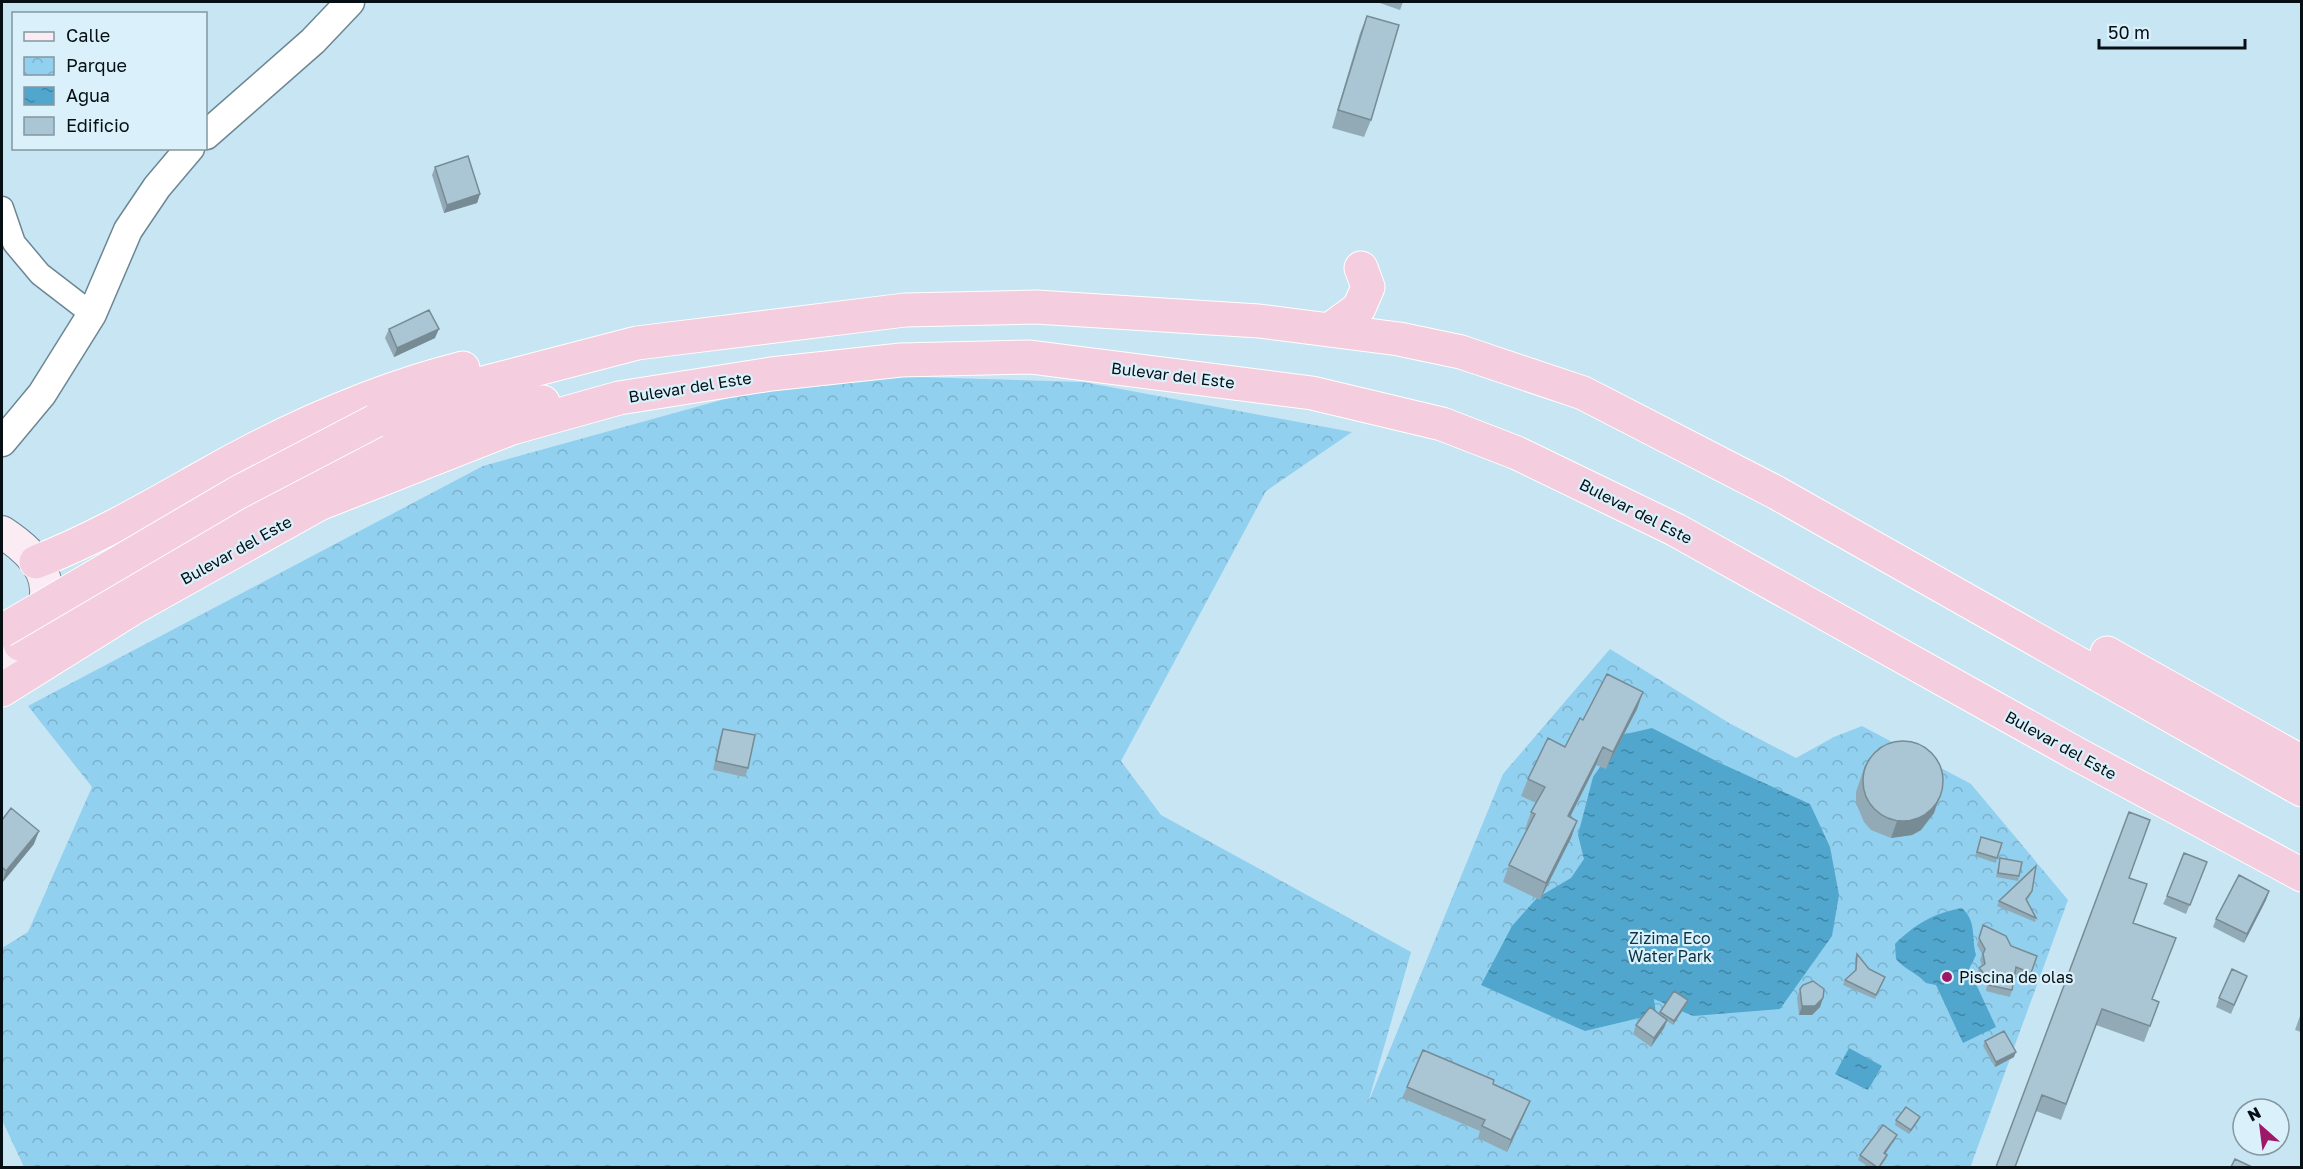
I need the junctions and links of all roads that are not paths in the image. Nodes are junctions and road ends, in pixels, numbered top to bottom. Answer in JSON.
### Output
{"nodes":[{"id":1,"x":350,"y":2,"type":"edge"},
{"id":2,"x":207,"y":134,"type":"edge"},
{"id":3,"x":188,"y":150,"type":"edge"},
{"id":4,"x":2,"y":208,"type":"edge"},
{"id":5,"x":1361,"y":268,"type":"dead end"},
{"id":6,"x":92,"y":314,"type":"junction"},
{"id":7,"x":1329,"y":330,"type":"junction"},
{"id":8,"x":637,"y":343,"type":"junction"},
{"id":9,"x":619,"y":398,"type":"junction"},
{"id":10,"x":2,"y":442,"type":"edge"},
{"id":11,"x":1777,"y":493,"type":"junction"},
{"id":12,"x":120,"y":524,"type":"junction"},
{"id":13,"x":2,"y":532,"type":"edge"},
{"id":14,"x":36,"y":562,"type":"junction"},
{"id":15,"x":132,"y":580,"type":"junction"},
{"id":16,"x":8,"y":643,"type":"edge"},
{"id":17,"x":2,"y":690,"type":"edge"},
{"id":18,"x":2301,"y":762,"type":"edge"},
{"id":19,"x":2301,"y":790,"type":"edge"},
{"id":20,"x":2301,"y":875,"type":"edge"}],
"edges":[{"from":1,"to":2,"type":"street"},
{"from":3,"to":6,"type":"street"},
{"from":4,"to":6,"type":"street"},
{"from":5,"to":7,"type":"highway"},
{"from":6,"to":10,"type":"street"},
{"from":7,"to":8,"type":"highway"},
{"from":7,"to":11,"type":"highway"},
{"from":8,"to":12,"type":"highway"},
{"from":8,"to":16,"type":"highway","bridge":true},
{"from":9,"to":15,"type":"highway"},
{"from":9,"to":17,"type":"highway","name":"Bulevar del Este"},
{"from":9,"to":20,"type":"highway","name":"Bulevar del Este"},
{"from":11,"to":18,"type":"highway"},
{"from":11,"to":19,"type":"highway"},
{"from":12,"to":14,"type":"highway"},
{"from":12,"to":15,"type":"highway"},
{"from":13,"to":14,"type":"main road"},
{"from":14,"to":16,"type":"main road"},
{"from":15,"to":16,"type":"highway"}]}
